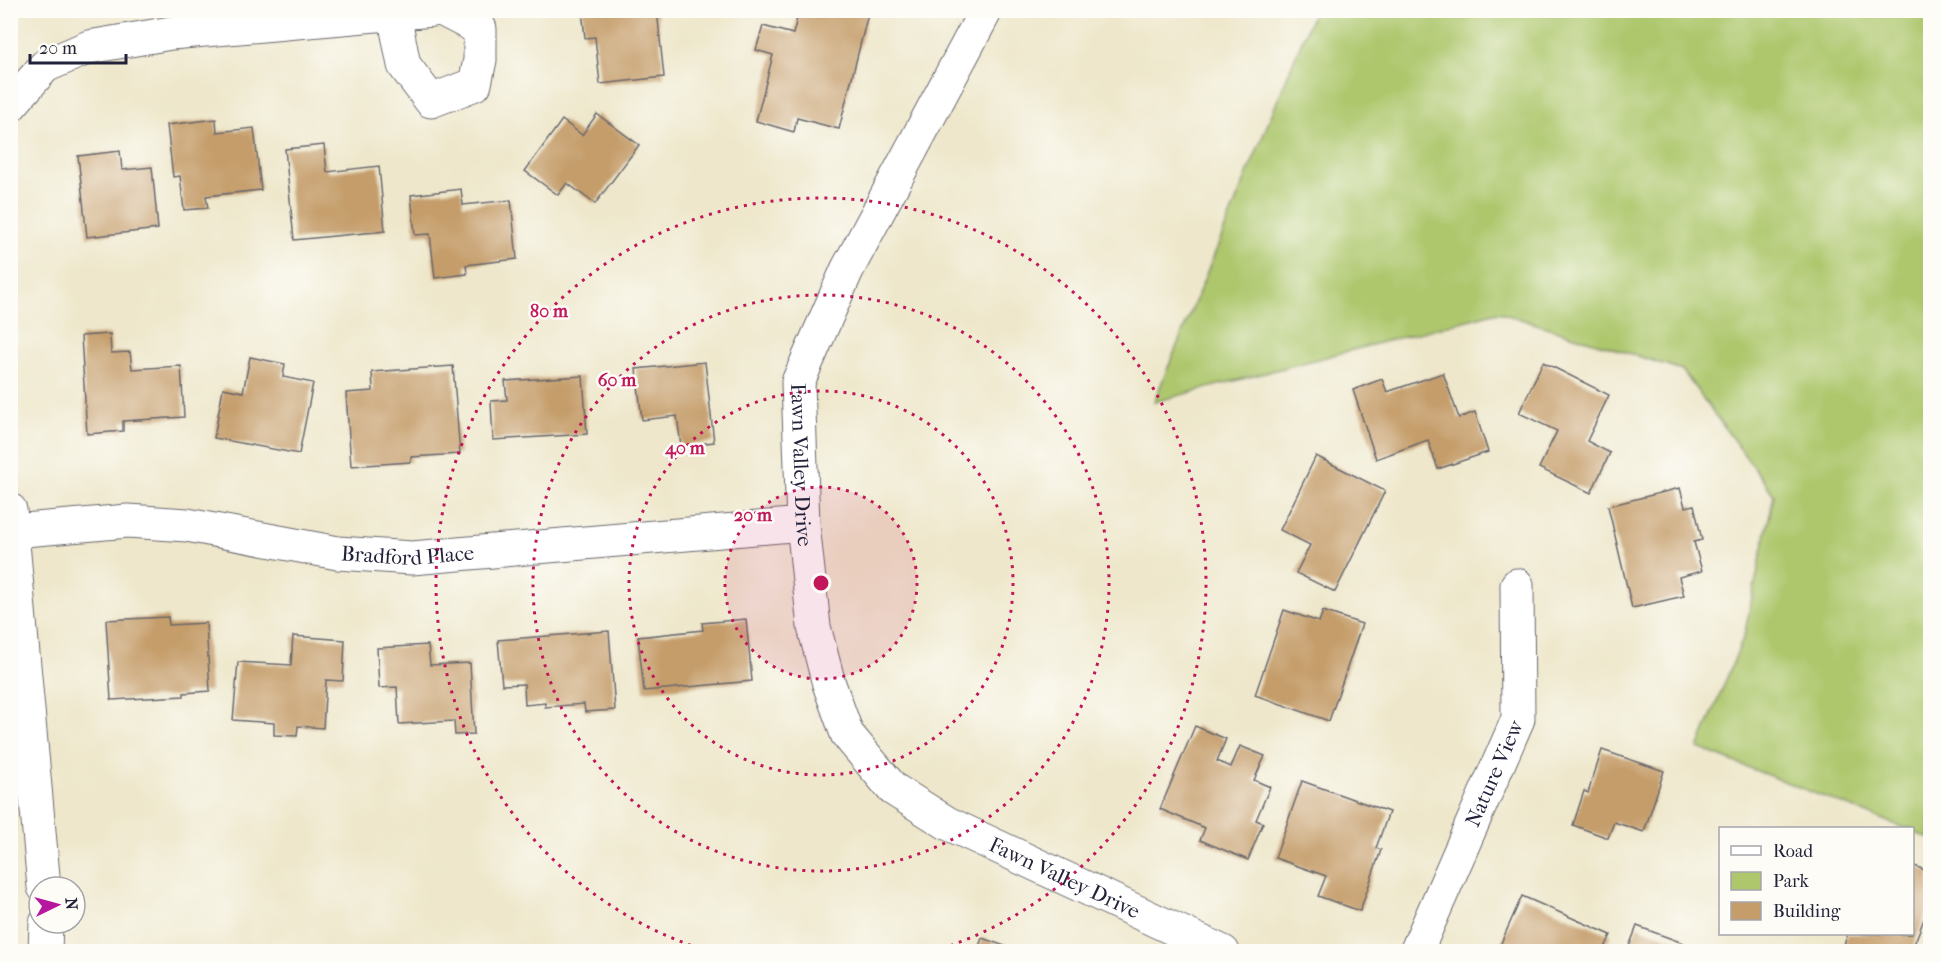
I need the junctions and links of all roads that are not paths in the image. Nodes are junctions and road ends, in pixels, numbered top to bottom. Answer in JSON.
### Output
{"nodes":[{"id":1,"x":433,"y":10,"type":"edge"},
{"id":2,"x":443,"y":10,"type":"edge"},
{"id":3,"x":986,"y":10,"type":"edge"},
{"id":4,"x":394,"y":14,"type":"junction"},
{"id":5,"x":10,"y":106,"type":"edge"},
{"id":6,"x":12,"y":520,"type":"edge"},
{"id":7,"x":803,"y":524,"type":"junction"},
{"id":8,"x":1517,"y":585,"type":"dead end"},
{"id":9,"x":43,"y":875,"type":"edge"},
{"id":10,"x":46,"y":935,"type":"edge"},
{"id":11,"x":45,"y":951,"type":"edge"},
{"id":12,"x":1223,"y":951,"type":"edge"},
{"id":13,"x":1416,"y":951,"type":"edge"}],
"edges":[{"from":1,"to":4,"type":"street"},
{"from":2,"to":4,"type":"street"},
{"from":3,"to":7,"type":"street","name":"Fawn Valley Drive"},
{"from":4,"to":5,"type":"street"},
{"from":6,"to":7,"type":"street","name":"Bradford Place"},
{"from":6,"to":9,"type":"street"},
{"from":7,"to":12,"type":"street","name":"Fawn Valley Drive"},
{"from":8,"to":13,"type":"street","name":"Nature View"},
{"from":10,"to":11,"type":"street"}]}
